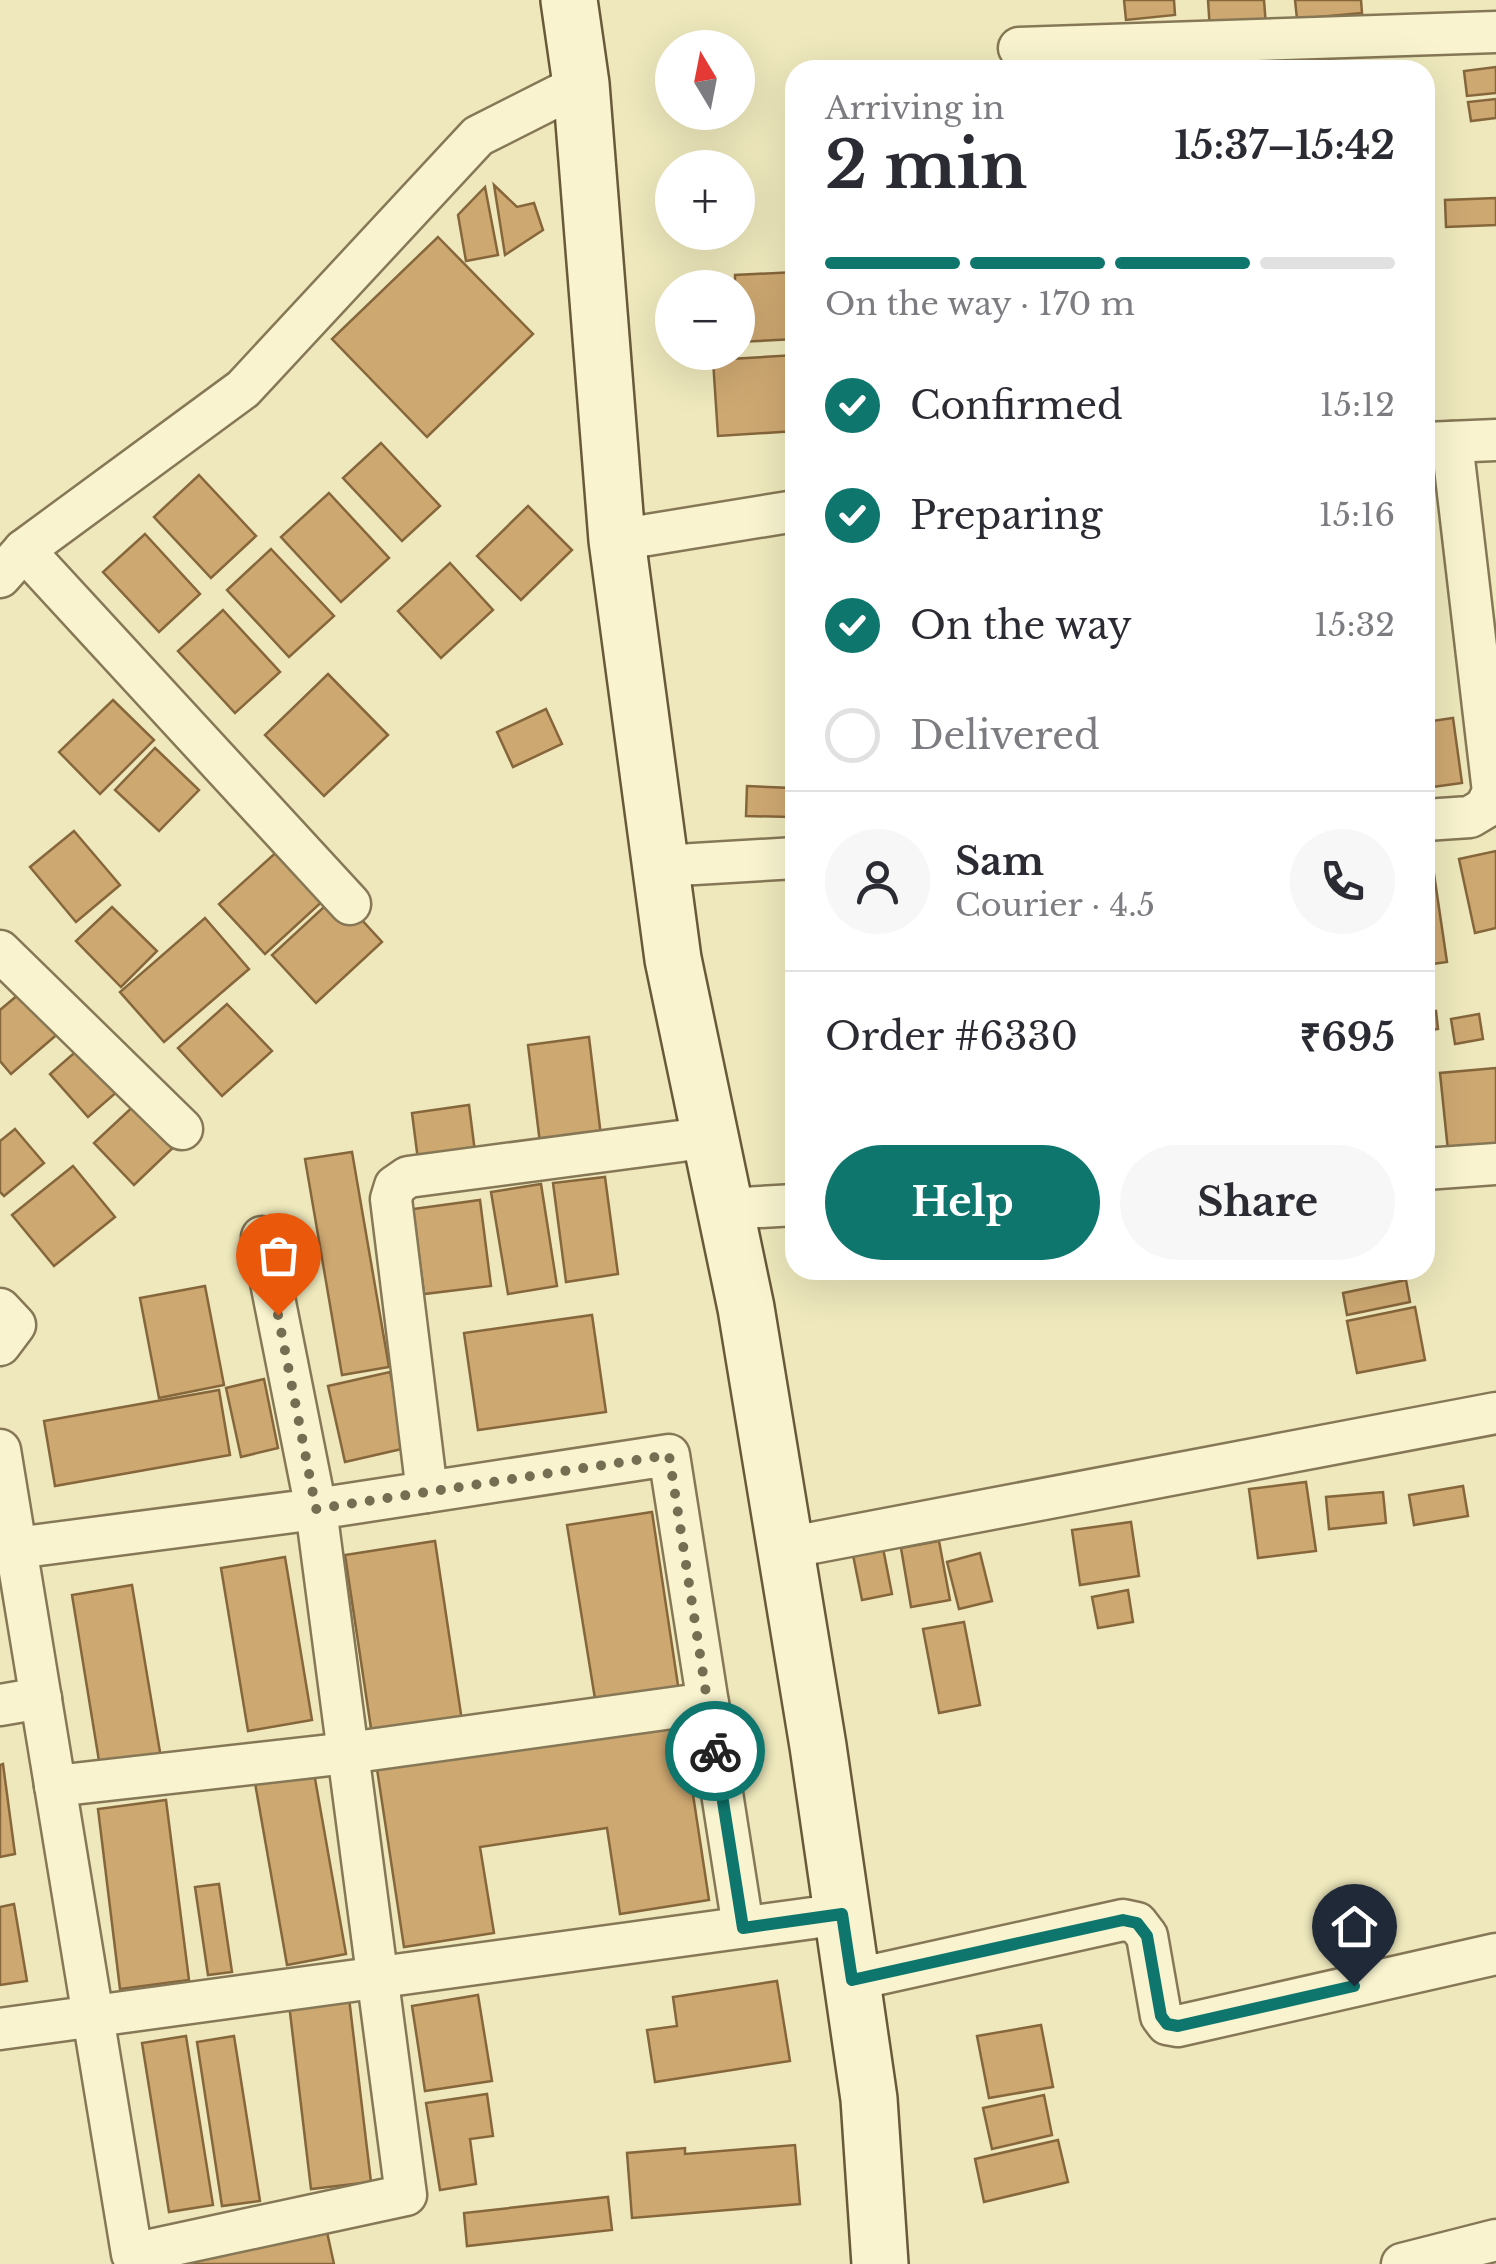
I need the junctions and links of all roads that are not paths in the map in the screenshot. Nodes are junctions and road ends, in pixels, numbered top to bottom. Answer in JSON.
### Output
{"nodes":[{"id":1,"x":569,"y":0,"type":"edge"},
{"id":2,"x":1496,"y":32,"type":"edge"},
{"id":3,"x":1019,"y":48,"type":"dead end"},
{"id":4,"x":580,"y":84,"type":"junction"},
{"id":5,"x":1496,"y":440,"type":"edge"},
{"id":6,"x":1439,"y":443,"type":"edge"},
{"id":7,"x":785,"y":513,"type":"edge"},
{"id":8,"x":616,"y":540,"type":"junction"},
{"id":9,"x":12,"y":563,"type":"edge"},
{"id":10,"x":1435,"y":820,"type":"edge"},
{"id":11,"x":785,"y":859,"type":"edge"},
{"id":12,"x":661,"y":866,"type":"junction"},
{"id":13,"x":350,"y":904,"type":"dead end"},
{"id":14,"x":0,"y":951,"type":"edge"},
{"id":15,"x":182,"y":1128,"type":"dead end"},
{"id":16,"x":711,"y":1137,"type":"junction"},
{"id":17,"x":1496,"y":1164,"type":"edge"},
{"id":18,"x":1435,"y":1167,"type":"edge"},
{"id":19,"x":785,"y":1207,"type":"edge"},
{"id":20,"x":726,"y":1210,"type":"junction"},
{"id":21,"x":262,"y":1237,"type":"dead end"},
{"id":22,"x":0,"y":1309,"type":"edge"},
{"id":23,"x":0,"y":1345,"type":"edge"},
{"id":24,"x":1496,"y":1413,"type":"edge"},
{"id":25,"x":0,"y":1450,"type":"edge"},
{"id":26,"x":428,"y":1492,"type":"junction"},
{"id":27,"x":316,"y":1509,"type":"junction"},
{"id":28,"x":16,"y":1548,"type":"junction"},
{"id":29,"x":786,"y":1548,"type":"junction"},
{"id":30,"x":41,"y":1698,"type":"junction"},
{"id":31,"x":708,"y":1704,"type":"junction"},
{"id":32,"x":0,"y":1705,"type":"edge"},
{"id":33,"x":348,"y":1753,"type":"junction"},
{"id":34,"x":55,"y":1786,"type":"junction"},
{"id":35,"x":842,"y":1914,"type":"junction"},
{"id":36,"x":743,"y":1928,"type":"junction"},
{"id":37,"x":1496,"y":1954,"type":"edge"},
{"id":38,"x":378,"y":1978,"type":"junction"},
{"id":39,"x":852,"y":1980,"type":"junction"},
{"id":40,"x":93,"y":2016,"type":"junction"},
{"id":41,"x":0,"y":2029,"type":"edge"},
{"id":42,"x":1496,"y":2240,"type":"edge"},
{"id":43,"x":131,"y":2259,"type":"edge"},
{"id":44,"x":880,"y":2264,"type":"edge"},
{"id":45,"x":1402,"y":2264,"type":"edge"}],
"edges":[{"from":1,"to":4,"type":"main road"},
{"from":2,"to":3,"type":"street"},
{"from":4,"to":8,"type":"main road"},
{"from":4,"to":9,"type":"street"},
{"from":5,"to":6,"type":"street"},
{"from":6,"to":10,"type":"street"},
{"from":7,"to":8,"type":"street"},
{"from":8,"to":12,"type":"main road"},
{"from":9,"to":13,"type":"street"},
{"from":11,"to":12,"type":"street"},
{"from":12,"to":16,"type":"main road"},
{"from":14,"to":15,"type":"street"},
{"from":16,"to":20,"type":"main road"},
{"from":16,"to":26,"type":"street"},
{"from":17,"to":18,"type":"street"},
{"from":19,"to":20,"type":"street"},
{"from":20,"to":29,"type":"main road"},
{"from":21,"to":27,"type":"street"},
{"from":22,"to":23,"type":"street"},
{"from":24,"to":29,"type":"street"},
{"from":25,"to":28,"type":"street"},
{"from":26,"to":27,"type":"street"},
{"from":26,"to":31,"type":"street"},
{"from":27,"to":28,"type":"street"},
{"from":27,"to":33,"type":"street"},
{"from":28,"to":30,"type":"street"},
{"from":29,"to":35,"type":"main road"},
{"from":30,"to":32,"type":"street"},
{"from":30,"to":34,"type":"street"},
{"from":31,"to":33,"type":"street"},
{"from":31,"to":36,"type":"street"},
{"from":33,"to":34,"type":"street"},
{"from":33,"to":38,"type":"street"},
{"from":34,"to":40,"type":"street"},
{"from":35,"to":36,"type":"street"},
{"from":35,"to":39,"type":"main road"},
{"from":36,"to":38,"type":"street"},
{"from":37,"to":39,"type":"street"},
{"from":38,"to":40,"type":"street"},
{"from":38,"to":43,"type":"street"},
{"from":39,"to":44,"type":"main road"},
{"from":40,"to":41,"type":"street"},
{"from":40,"to":43,"type":"street"},
{"from":42,"to":45,"type":"street"}]}
